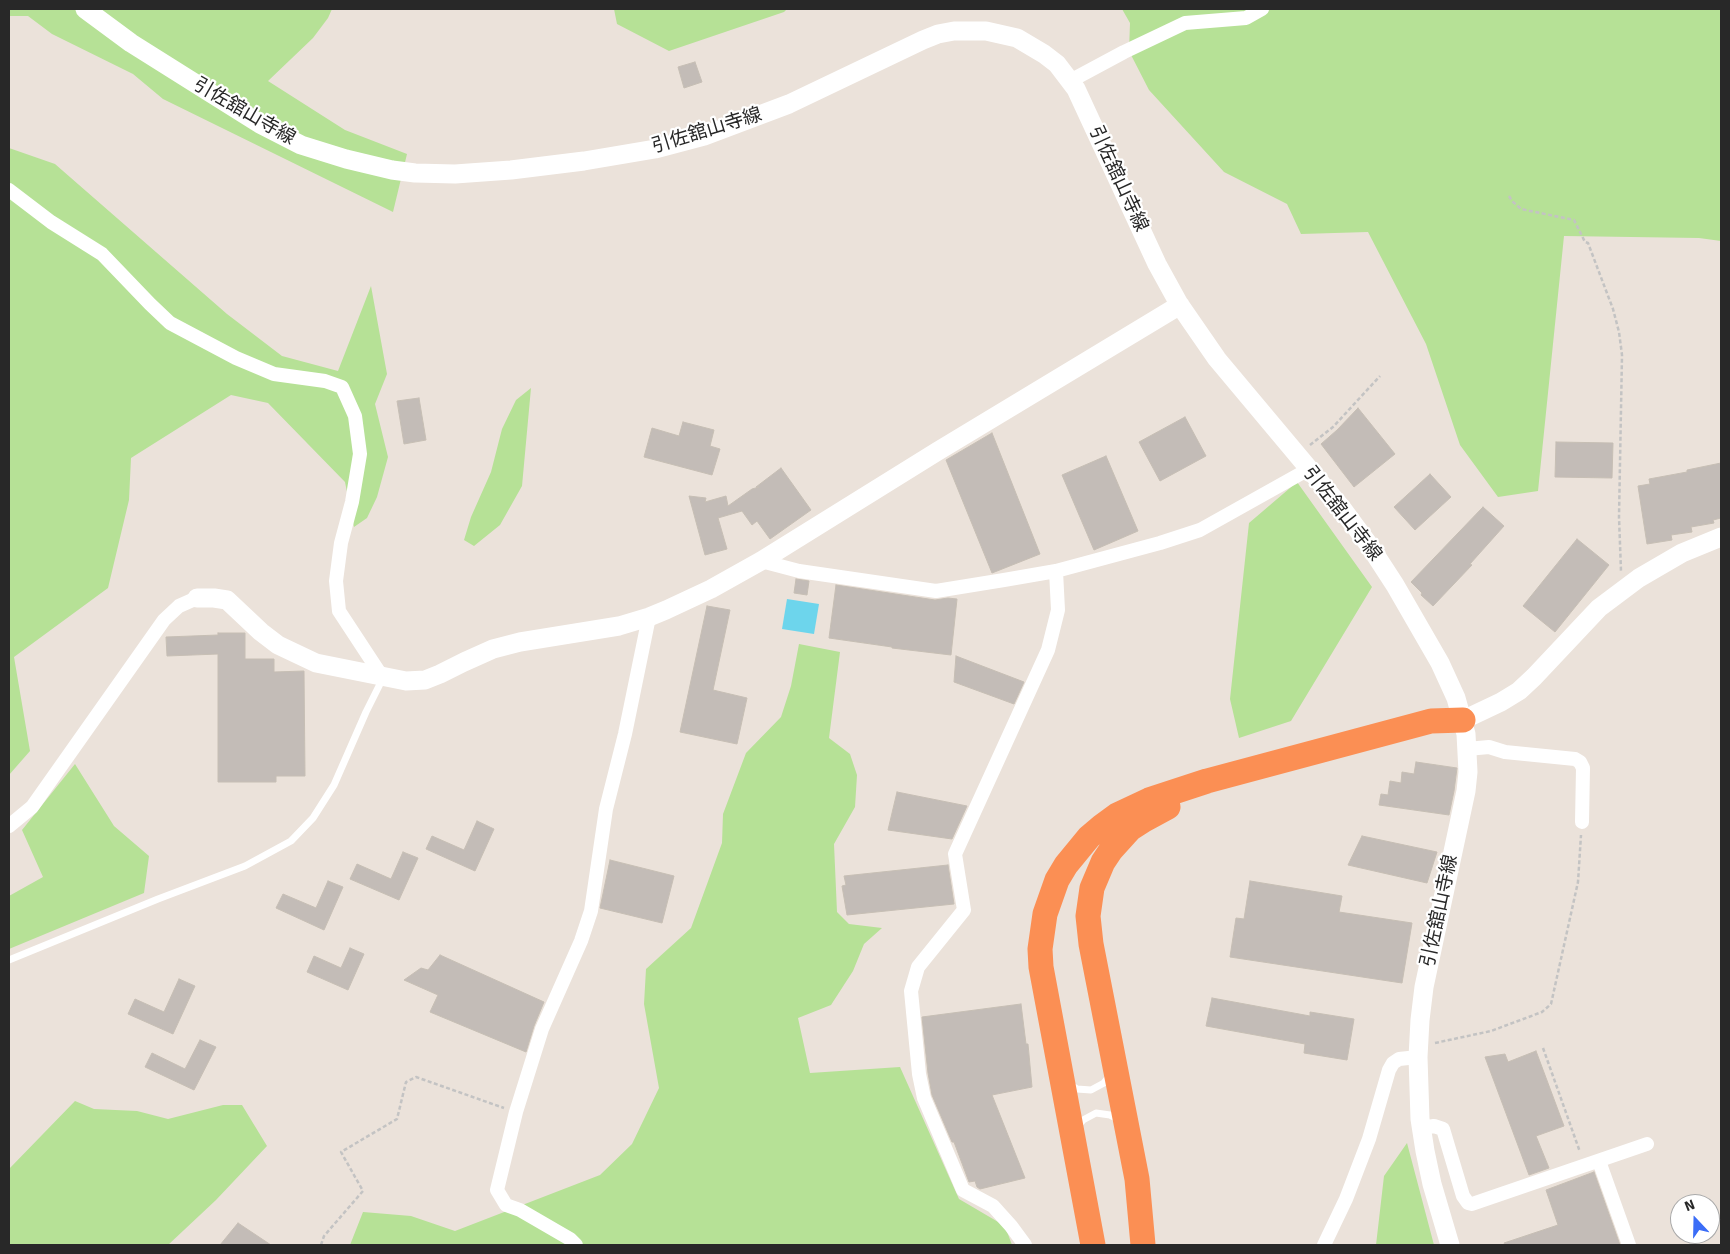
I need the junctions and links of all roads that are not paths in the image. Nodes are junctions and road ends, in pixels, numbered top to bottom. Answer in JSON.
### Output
{"nodes":[{"id":1,"x":86,"y":9,"type":"edge"},
{"id":2,"x":1262,"y":9,"type":"edge"},
{"id":3,"x":1070,"y":81,"type":"junction"},
{"id":4,"x":9,"y":190,"type":"edge"},
{"id":5,"x":1180,"y":305,"type":"junction"},
{"id":6,"x":1303,"y":462,"type":"junction"},
{"id":7,"x":1721,"y":537,"type":"edge"},
{"id":8,"x":761,"y":561,"type":"junction"},
{"id":9,"x":1056,"y":571,"type":"junction"},
{"id":10,"x":197,"y":598,"type":"joint"},
{"id":11,"x":649,"y":617,"type":"junction"},
{"id":12,"x":383,"y":678,"type":"junction"},
{"id":13,"x":1463,"y":720,"type":"junction"},
{"id":14,"x":1467,"y":749,"type":"junction"},
{"id":15,"x":1582,"y":822,"type":"road end"},
{"id":16,"x":9,"y":826,"type":"edge"},
{"id":17,"x":9,"y":960,"type":"edge"},
{"id":18,"x":1418,"y":1050,"type":"junction"},
{"id":19,"x":1113,"y":1057,"type":"junction"},
{"id":20,"x":1059,"y":1068,"type":"junction"},
{"id":21,"x":1421,"y":1128,"type":"junction"},
{"id":22,"x":1128,"y":1135,"type":"junction"},
{"id":23,"x":1647,"y":1144,"type":"dead end"},
{"id":24,"x":1074,"y":1146,"type":"junction"},
{"id":25,"x":1599,"y":1161,"type":"junction"},
{"id":26,"x":576,"y":1245,"type":"edge"},
{"id":27,"x":1025,"y":1245,"type":"edge"},
{"id":28,"x":1093,"y":1245,"type":"edge"},
{"id":29,"x":1143,"y":1245,"type":"edge"},
{"id":30,"x":1324,"y":1245,"type":"edge"},
{"id":31,"x":1450,"y":1245,"type":"edge"},
{"id":32,"x":1629,"y":1245,"type":"edge"}],
"edges":[{"from":1,"to":3,"type":"main road","name":"引佐舘山寺線"},
{"from":2,"to":3,"type":"street"},
{"from":3,"to":5,"type":"main road","name":"引佐舘山寺線"},
{"from":4,"to":12,"type":"street"},
{"from":5,"to":6,"type":"main road","name":"引佐舘山寺線"},
{"from":5,"to":8,"type":"main road"},
{"from":6,"to":9,"type":"street"},
{"from":6,"to":13,"type":"main road","name":"引佐舘山寺線"},
{"from":7,"to":13,"type":"main road"},
{"from":8,"to":9,"type":"street"},
{"from":8,"to":11,"type":"main road"},
{"from":9,"to":27,"type":"street"},
{"from":10,"to":12,"type":"main road"},
{"from":10,"to":16,"type":"street"},
{"from":11,"to":12,"type":"main road"},
{"from":11,"to":26,"type":"street"},
{"from":12,"to":17,"type":"lane"},
{"from":13,"to":14,"type":"main road","name":"引佐舘山寺線"},
{"from":13,"to":19,"type":"highway"},
{"from":13,"to":20,"type":"highway"},
{"from":14,"to":15,"type":"street"},
{"from":14,"to":18,"type":"main road","name":"引佐舘山寺線"},
{"from":18,"to":21,"type":"main road","name":"引佐舘山寺線"},
{"from":18,"to":30,"type":"street"},
{"from":19,"to":20,"type":"lane"},
{"from":19,"to":22,"type":"highway"},
{"from":20,"to":24,"type":"highway"},
{"from":21,"to":25,"type":"street"},
{"from":21,"to":31,"type":"main road","name":"引佐舘山寺線"},
{"from":22,"to":24,"type":"lane"},
{"from":22,"to":29,"type":"highway"},
{"from":23,"to":25,"type":"street"},
{"from":24,"to":28,"type":"highway"},
{"from":25,"to":32,"type":"street"}]}
